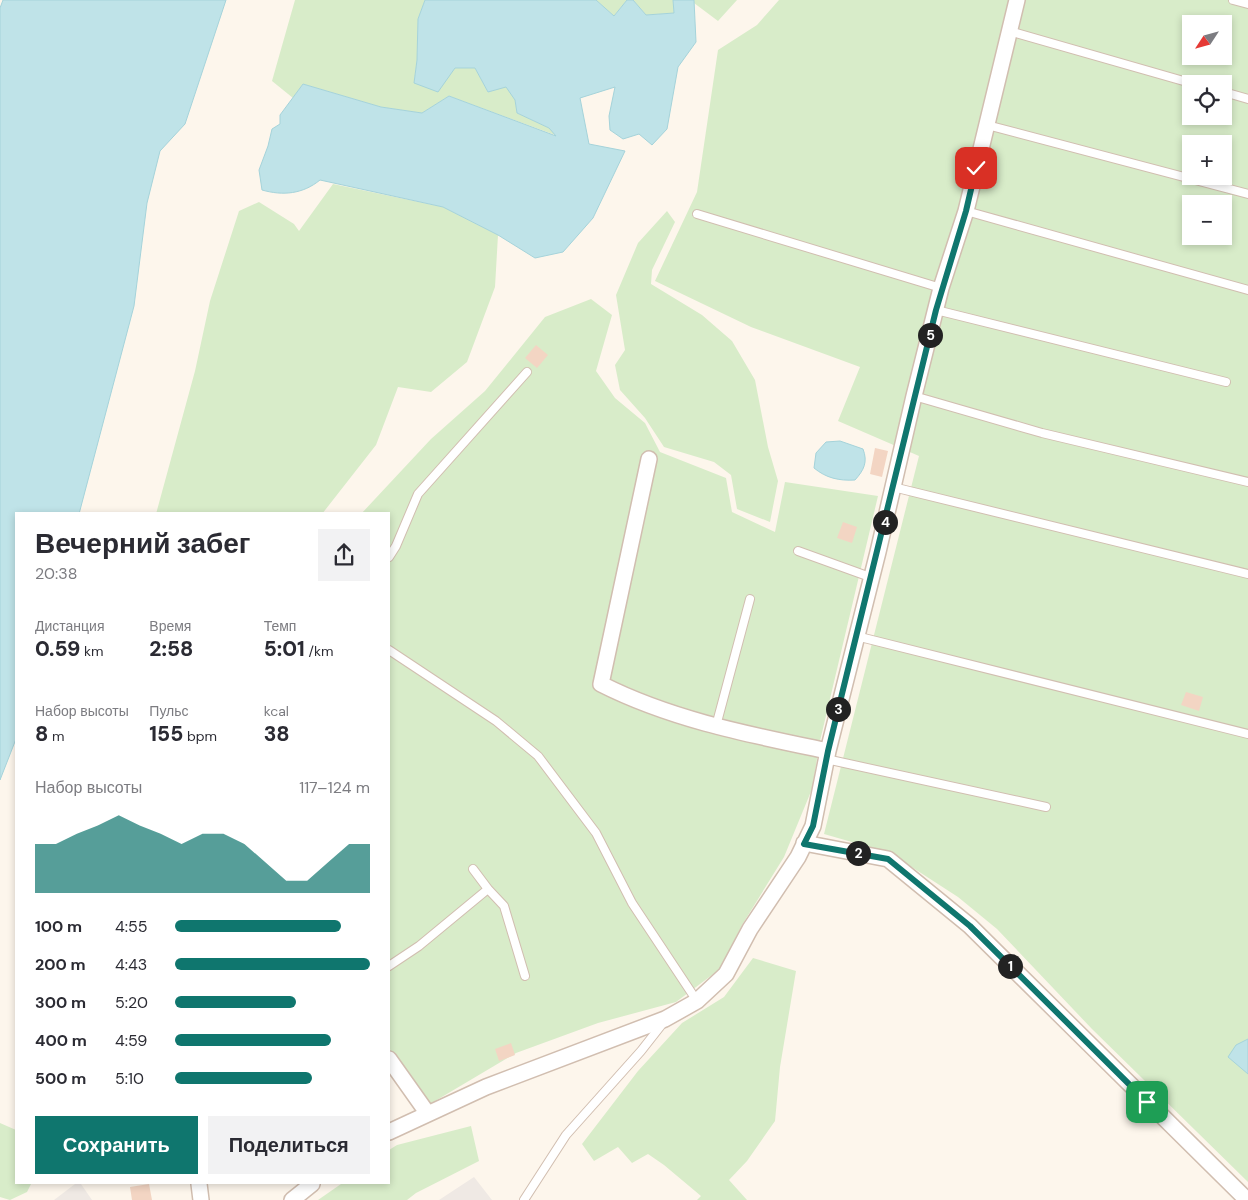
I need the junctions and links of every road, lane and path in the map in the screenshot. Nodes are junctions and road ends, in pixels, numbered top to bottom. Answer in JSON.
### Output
{"nodes":[{"id":1,"x":1017,"y":0,"type":"edge"},
{"id":2,"x":1233,"y":0,"type":"edge"},
{"id":3,"x":1248,"y":4,"type":"edge"},
{"id":4,"x":1010,"y":31,"type":"junction"},
{"id":5,"x":1182,"y":81,"type":"edge"},
{"id":6,"x":1232,"y":94,"type":"edge"},
{"id":7,"x":1248,"y":99,"type":"edge"},
{"id":8,"x":987,"y":125,"type":"junction"},
{"id":9,"x":1248,"y":194,"type":"edge"},
{"id":10,"x":966,"y":211,"type":"junction"},
{"id":11,"x":697,"y":214,"type":"dead end"},
{"id":12,"x":941,"y":288,"type":"junction"},
{"id":13,"x":1248,"y":290,"type":"edge"},
{"id":14,"x":936,"y":310,"type":"junction"},
{"id":15,"x":527,"y":372,"type":"dead end"},
{"id":16,"x":1226,"y":382,"type":"dead end"},
{"id":17,"x":914,"y":396,"type":"junction"},
{"id":18,"x":649,"y":459,"type":"dead end"},
{"id":19,"x":1248,"y":482,"type":"edge"},
{"id":20,"x":893,"y":486,"type":"junction"},
{"id":21,"x":798,"y":551,"type":"dead end"},
{"id":22,"x":390,"y":555,"type":"edge"},
{"id":23,"x":1248,"y":574,"type":"edge"},
{"id":24,"x":870,"y":577,"type":"junction"},
{"id":25,"x":750,"y":599,"type":"dead end"},
{"id":26,"x":856,"y":636,"type":"junction"},
{"id":27,"x":390,"y":651,"type":"edge"},
{"id":28,"x":716,"y":726,"type":"junction"},
{"id":29,"x":1248,"y":734,"type":"edge"},
{"id":30,"x":827,"y":755,"type":"junction"},
{"id":31,"x":1046,"y":807,"type":"dead end"},
{"id":32,"x":804,"y":844,"type":"junction"},
{"id":33,"x":473,"y":869,"type":"dead end"},
{"id":34,"x":488,"y":889,"type":"junction"},
{"id":35,"x":390,"y":965,"type":"edge"},
{"id":36,"x":525,"y":976,"type":"dead end"},
{"id":37,"x":697,"y":1001,"type":"junction"},
{"id":38,"x":666,"y":1019,"type":"junction"},
{"id":39,"x":390,"y":1060,"type":"edge"},
{"id":40,"x":428,"y":1114,"type":"junction"},
{"id":41,"x":390,"y":1132,"type":"edge"},
{"id":42,"x":199,"y":1184,"type":"edge"},
{"id":43,"x":312,"y":1184,"type":"edge"},
{"id":44,"x":201,"y":1200,"type":"edge"},
{"id":45,"x":292,"y":1200,"type":"edge"},
{"id":46,"x":524,"y":1200,"type":"edge"},
{"id":47,"x":1247,"y":1200,"type":"edge"}],
"edges":[{"from":1,"to":4,"type":"street"},
{"from":2,"to":3,"type":"lane"},
{"from":4,"to":5,"type":"lane"},
{"from":4,"to":8,"type":"street"},
{"from":6,"to":7,"type":"lane"},
{"from":8,"to":9,"type":"lane"},
{"from":8,"to":10,"type":"street"},
{"from":10,"to":12,"type":"street"},
{"from":10,"to":13,"type":"lane"},
{"from":11,"to":12,"type":"lane"},
{"from":12,"to":14,"type":"street"},
{"from":14,"to":16,"type":"lane"},
{"from":14,"to":17,"type":"street"},
{"from":15,"to":22,"type":"lane"},
{"from":17,"to":19,"type":"lane"},
{"from":17,"to":20,"type":"street"},
{"from":18,"to":28,"type":"street"},
{"from":20,"to":23,"type":"lane"},
{"from":20,"to":24,"type":"street"},
{"from":21,"to":24,"type":"lane"},
{"from":24,"to":26,"type":"street"},
{"from":25,"to":28,"type":"lane"},
{"from":26,"to":29,"type":"lane"},
{"from":26,"to":30,"type":"street"},
{"from":27,"to":37,"type":"lane"},
{"from":28,"to":30,"type":"street"},
{"from":30,"to":31,"type":"lane"},
{"from":30,"to":32,"type":"street"},
{"from":32,"to":37,"type":"street"},
{"from":32,"to":47,"type":"street"},
{"from":33,"to":34,"type":"lane"},
{"from":34,"to":35,"type":"lane"},
{"from":34,"to":36,"type":"lane"},
{"from":37,"to":38,"type":"street"},
{"from":38,"to":40,"type":"street"},
{"from":38,"to":46,"type":"lane"},
{"from":39,"to":40,"type":"street"},
{"from":40,"to":41,"type":"street"},
{"from":42,"to":44,"type":"street"},
{"from":43,"to":45,"type":"street"}]}
